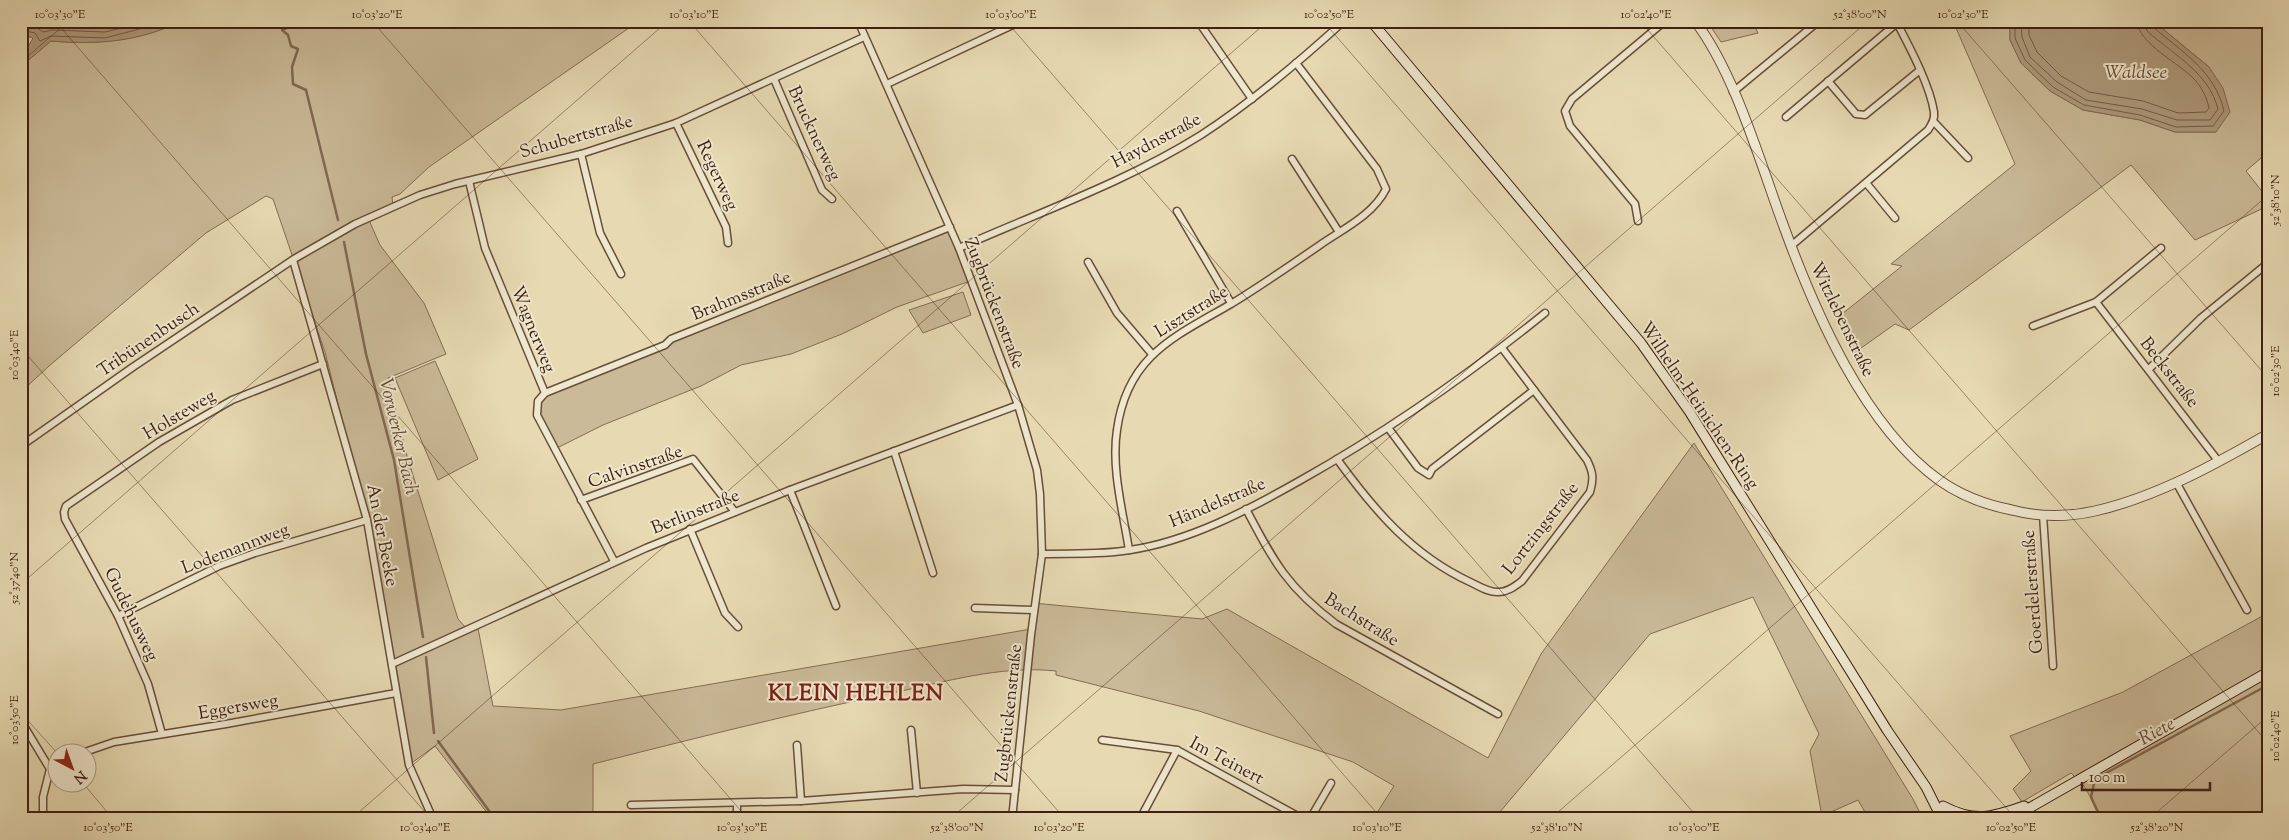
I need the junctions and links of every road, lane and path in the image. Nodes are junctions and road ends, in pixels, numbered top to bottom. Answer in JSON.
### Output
{"nodes":[{"id":1,"x":858,"y":21,"type":"edge"},
{"id":2,"x":1022,"y":21,"type":"edge"},
{"id":3,"x":1198,"y":21,"type":"edge"},
{"id":4,"x":1344,"y":21,"type":"edge"},
{"id":5,"x":1372,"y":21,"type":"edge"},
{"id":6,"x":1665,"y":21,"type":"edge"},
{"id":7,"x":1695,"y":21,"type":"edge"},
{"id":8,"x":1819,"y":21,"type":"edge"},
{"id":9,"x":1897,"y":22,"type":"edge"},
{"id":10,"x":864,"y":37,"type":"junction"},
{"id":11,"x":1296,"y":63,"type":"junction"},
{"id":12,"x":1920,"y":70,"type":"junction"},
{"id":13,"x":774,"y":79,"type":"junction"},
{"id":14,"x":1828,"y":81,"type":"junction"},
{"id":15,"x":887,"y":84,"type":"junction"},
{"id":16,"x":1733,"y":92,"type":"junction"},
{"id":17,"x":1252,"y":99,"type":"junction"},
{"id":18,"x":1786,"y":117,"type":"dead end"},
{"id":19,"x":676,"y":122,"type":"junction"},
{"id":20,"x":1934,"y":122,"type":"junction"},
{"id":21,"x":581,"y":154,"type":"junction"},
{"id":22,"x":1968,"y":158,"type":"dead end"},
{"id":23,"x":1292,"y":159,"type":"dead end"},
{"id":24,"x":469,"y":181,"type":"junction"},
{"id":25,"x":1867,"y":184,"type":"junction"},
{"id":26,"x":832,"y":199,"type":"dead end"},
{"id":27,"x":1178,"y":212,"type":"dead end"},
{"id":28,"x":1895,"y":218,"type":"dead end"},
{"id":29,"x":1638,"y":221,"type":"dead end"},
{"id":30,"x":950,"y":227,"type":"junction"},
{"id":31,"x":1339,"y":232,"type":"junction"},
{"id":32,"x":728,"y":243,"type":"dead end"},
{"id":33,"x":1791,"y":246,"type":"junction"},
{"id":34,"x":959,"y":248,"type":"junction"},
{"id":35,"x":2161,"y":248,"type":"dead end"},
{"id":36,"x":294,"y":259,"type":"junction"},
{"id":37,"x":1088,"y":262,"type":"dead end"},
{"id":38,"x":2268,"y":263,"type":"edge"},
{"id":39,"x":621,"y":274,"type":"dead end"},
{"id":40,"x":2096,"y":302,"type":"junction"},
{"id":41,"x":1231,"y":303,"type":"junction"},
{"id":42,"x":1545,"y":313,"type":"dead end"},
{"id":43,"x":2034,"y":326,"type":"dead end"},
{"id":44,"x":1502,"y":348,"type":"junction"},
{"id":45,"x":1152,"y":354,"type":"junction"},
{"id":46,"x":324,"y":364,"type":"junction"},
{"id":47,"x":2149,"y":369,"type":"junction"},
{"id":48,"x":1534,"y":390,"type":"junction"},
{"id":49,"x":545,"y":393,"type":"junction"},
{"id":50,"x":1018,"y":405,"type":"junction"},
{"id":51,"x":1389,"y":428,"type":"junction"},
{"id":52,"x":2268,"y":434,"type":"edge"},
{"id":53,"x":21,"y":446,"type":"edge"},
{"id":54,"x":894,"y":451,"type":"junction"},
{"id":55,"x":1337,"y":459,"type":"junction"},
{"id":56,"x":2219,"y":462,"type":"junction"},
{"id":57,"x":2176,"y":482,"type":"junction"},
{"id":58,"x":790,"y":490,"type":"junction"},
{"id":59,"x":581,"y":500,"type":"junction"},
{"id":60,"x":1246,"y":510,"type":"junction"},
{"id":61,"x":64,"y":512,"type":"joint"},
{"id":62,"x":735,"y":512,"type":"junction"},
{"id":63,"x":2043,"y":515,"type":"junction"},
{"id":64,"x":367,"y":520,"type":"junction"},
{"id":65,"x":690,"y":530,"type":"junction"},
{"id":66,"x":1130,"y":550,"type":"junction"},
{"id":67,"x":1042,"y":554,"type":"junction"},
{"id":68,"x":614,"y":561,"type":"junction"},
{"id":69,"x":933,"y":573,"type":"dead end"},
{"id":70,"x":836,"y":606,"type":"dead end"},
{"id":71,"x":975,"y":608,"type":"dead end"},
{"id":72,"x":1034,"y":610,"type":"junction"},
{"id":73,"x":2247,"y":610,"type":"dead end"},
{"id":74,"x":118,"y":616,"type":"junction"},
{"id":75,"x":738,"y":626,"type":"dead end"},
{"id":76,"x":392,"y":664,"type":"junction"},
{"id":77,"x":2053,"y":666,"type":"dead end"},
{"id":78,"x":2268,"y":672,"type":"edge"},
{"id":79,"x":396,"y":693,"type":"junction"},
{"id":80,"x":1498,"y":714,"type":"dead end"},
{"id":81,"x":21,"y":721,"type":"edge"},
{"id":82,"x":911,"y":730,"type":"dead end"},
{"id":83,"x":162,"y":734,"type":"junction"},
{"id":84,"x":1102,"y":740,"type":"dead end"},
{"id":85,"x":798,"y":745,"type":"dead end"},
{"id":86,"x":98,"y":748,"type":"edge"},
{"id":87,"x":1178,"y":750,"type":"junction"},
{"id":88,"x":48,"y":766,"type":"edge"},
{"id":89,"x":48,"y":778,"type":"edge"},
{"id":90,"x":1331,"y":783,"type":"dead end"},
{"id":91,"x":1015,"y":790,"type":"junction"},
{"id":92,"x":917,"y":792,"type":"junction"},
{"id":93,"x":2046,"y":798,"type":"junction"},
{"id":94,"x":801,"y":801,"type":"junction"},
{"id":95,"x":737,"y":803,"type":"junction"},
{"id":96,"x":631,"y":805,"type":"dead end"},
{"id":97,"x":1939,"y":806,"type":"junction"},
{"id":98,"x":43,"y":819,"type":"edge"},
{"id":99,"x":433,"y":819,"type":"edge"},
{"id":100,"x":737,"y":819,"type":"edge"},
{"id":101,"x":1012,"y":819,"type":"edge"},
{"id":102,"x":1140,"y":819,"type":"edge"},
{"id":103,"x":1303,"y":819,"type":"edge"},
{"id":104,"x":1310,"y":819,"type":"edge"},
{"id":105,"x":1935,"y":819,"type":"edge"},
{"id":106,"x":1942,"y":819,"type":"edge"},
{"id":107,"x":1953,"y":819,"type":"edge"},
{"id":108,"x":2010,"y":819,"type":"edge"}],
"edges":[{"from":1,"to":10,"type":"street","name":"Zugbrückenstraße"},
{"from":2,"to":15,"type":"street"},
{"from":3,"to":17,"type":"street"},
{"from":4,"to":11,"type":"street","name":"Haydnstraße"},
{"from":5,"to":97,"type":"main road","name":"Wilhelm-Heinichen-Ring"},
{"from":6,"to":29,"type":"street"},
{"from":7,"to":16,"type":"main road","name":"Witzlebenstraße"},
{"from":8,"to":16,"type":"street"},
{"from":9,"to":12,"type":"street"},
{"from":9,"to":14,"type":"street"},
{"from":10,"to":13,"type":"street","name":"Schubertstraße"},
{"from":10,"to":15,"type":"street","name":"Zugbrückenstraße"},
{"from":11,"to":17,"type":"street","name":"Haydnstraße"},
{"from":11,"to":31,"type":"street","name":"Lisztstraße"},
{"from":12,"to":14,"type":"street"},
{"from":12,"to":20,"type":"street"},
{"from":13,"to":19,"type":"street","name":"Schubertstraße"},
{"from":13,"to":26,"type":"street","name":"Brucknerweg"},
{"from":14,"to":18,"type":"street"},
{"from":15,"to":30,"type":"street","name":"Zugbrückenstraße"},
{"from":16,"to":33,"type":"main road","name":"Witzlebenstraße"},
{"from":17,"to":34,"type":"street","name":"Haydnstraße"},
{"from":19,"to":21,"type":"street","name":"Schubertstraße"},
{"from":19,"to":32,"type":"street","name":"Regerweg"},
{"from":20,"to":22,"type":"street"},
{"from":20,"to":25,"type":"street"},
{"from":21,"to":24,"type":"street","name":"Schubertstraße"},
{"from":21,"to":39,"type":"street"},
{"from":23,"to":31,"type":"street"},
{"from":24,"to":36,"type":"street","name":"Schubertstraße"},
{"from":24,"to":49,"type":"street","name":"Wagnerweg"},
{"from":25,"to":28,"type":"street"},
{"from":25,"to":33,"type":"street"},
{"from":27,"to":41,"type":"street"},
{"from":30,"to":34,"type":"street","name":"Zugbrückenstraße"},
{"from":30,"to":49,"type":"street","name":"Brahmsstraße"},
{"from":31,"to":41,"type":"street","name":"Lisztstraße"},
{"from":33,"to":63,"type":"main road","name":"Witzlebenstraße"},
{"from":34,"to":50,"type":"street","name":"Zugbrückenstraße"},
{"from":35,"to":40,"type":"street"},
{"from":36,"to":46,"type":"street","name":"An der Beeke"},
{"from":36,"to":53,"type":"street","name":"Tribünenbusch"},
{"from":37,"to":45,"type":"street"},
{"from":38,"to":47,"type":"street"},
{"from":40,"to":43,"type":"street"},
{"from":40,"to":47,"type":"street","name":"Beckstraße"},
{"from":41,"to":45,"type":"street","name":"Lisztstraße"},
{"from":42,"to":44,"type":"street","name":"Händelstraße"},
{"from":44,"to":48,"type":"street","name":"Lortzingstraße"},
{"from":44,"to":51,"type":"street","name":"Händelstraße"},
{"from":45,"to":66,"type":"street","name":"Lisztstraße"},
{"from":46,"to":61,"type":"street","name":"Holsteweg"},
{"from":46,"to":64,"type":"street","name":"An der Beeke"},
{"from":47,"to":56,"type":"street","name":"Beckstraße"},
{"from":48,"to":51,"type":"street"},
{"from":48,"to":55,"type":"street","name":"Lortzingstraße"},
{"from":49,"to":59,"type":"street","name":"Wagnerweg"},
{"from":50,"to":54,"type":"street","name":"Berlinstraße"},
{"from":50,"to":67,"type":"street","name":"Zugbrückenstraße"},
{"from":51,"to":55,"type":"street","name":"Händelstraße"},
{"from":52,"to":56,"type":"main road","name":"Witzlebenstraße"},
{"from":54,"to":58,"type":"street","name":"Berlinstraße"},
{"from":54,"to":69,"type":"street"},
{"from":55,"to":60,"type":"street","name":"Händelstraße"},
{"from":56,"to":57,"type":"main road","name":"Witzlebenstraße"},
{"from":57,"to":63,"type":"main road","name":"Witzlebenstraße"},
{"from":57,"to":73,"type":"street"},
{"from":58,"to":62,"type":"street","name":"Berlinstraße"},
{"from":58,"to":70,"type":"street"},
{"from":59,"to":62,"type":"street","name":"Calvinstraße"},
{"from":59,"to":68,"type":"street","name":"Wagnerweg"},
{"from":60,"to":66,"type":"street","name":"Händelstraße"},
{"from":60,"to":80,"type":"street","name":"Bachstraße"},
{"from":61,"to":74,"type":"street","name":"Gudehusweg"},
{"from":62,"to":65,"type":"street","name":"Berlinstraße"},
{"from":63,"to":77,"type":"street","name":"Goerdelerstraße"},
{"from":64,"to":74,"type":"street","name":"Lodemannweg"},
{"from":64,"to":76,"type":"street","name":"An der Beeke"},
{"from":65,"to":68,"type":"street","name":"Berlinstraße"},
{"from":65,"to":75,"type":"street"},
{"from":66,"to":67,"type":"street","name":"Händelstraße"},
{"from":67,"to":72,"type":"street","name":"Zugbrückenstraße"},
{"from":68,"to":76,"type":"street","name":"Berlinstraße"},
{"from":71,"to":72,"type":"street"},
{"from":72,"to":91,"type":"street","name":"Zugbrückenstraße"},
{"from":74,"to":83,"type":"street","name":"Gudehusweg"},
{"from":76,"to":79,"type":"street","name":"An der Beeke"},
{"from":78,"to":93,"type":"main road"},
{"from":79,"to":83,"type":"street","name":"Eggersweg"},
{"from":79,"to":99,"type":"street","name":"An der Beeke"},
{"from":81,"to":88,"type":"street"},
{"from":82,"to":92,"type":"street"},
{"from":83,"to":86,"type":"street","name":"Eggersweg"},
{"from":84,"to":87,"type":"street","name":"Im Teinert"},
{"from":85,"to":94,"type":"street"},
{"from":87,"to":102,"type":"street"},
{"from":87,"to":103,"type":"street","name":"Im Teinert"},
{"from":89,"to":98,"type":"street"},
{"from":90,"to":104,"type":"street"},
{"from":91,"to":92,"type":"street"},
{"from":91,"to":101,"type":"street","name":"Zugbrückenstraße"},
{"from":92,"to":94,"type":"street"},
{"from":93,"to":97,"type":"main road"},
{"from":93,"to":108,"type":"main road"},
{"from":94,"to":95,"type":"street"},
{"from":95,"to":96,"type":"street"},
{"from":95,"to":100,"type":"street"},
{"from":97,"to":105,"type":"main road"},
{"from":97,"to":106,"type":"main road","name":"Wilhelm-Heinichen-Ring"},
{"from":97,"to":107,"type":"main road","name":"Wilhelm-Heinichen-Ring"}]}
